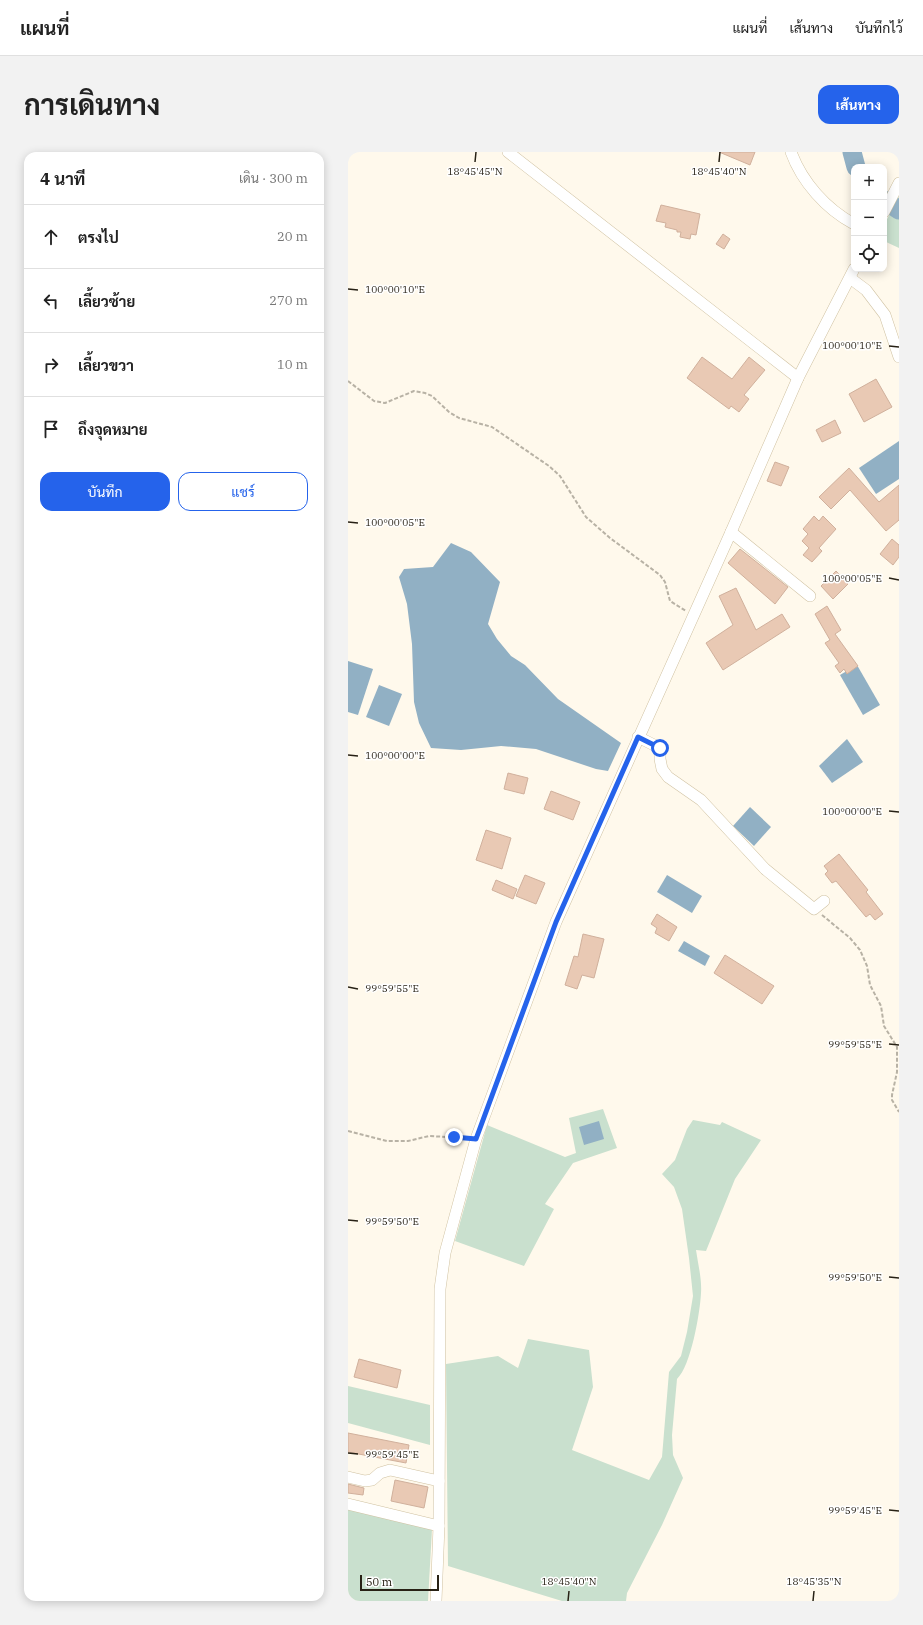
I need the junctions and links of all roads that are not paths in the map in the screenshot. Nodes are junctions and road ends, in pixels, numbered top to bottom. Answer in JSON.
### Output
{"nodes":[{"id":1,"x":508,"y":152,"type":"edge"},
{"id":2,"x":791,"y":152,"type":"edge"},
{"id":3,"x":898,"y":184,"type":"edge"},
{"id":4,"x":887,"y":206,"type":"edge"},
{"id":5,"x":851,"y":222,"type":"edge"},
{"id":6,"x":852,"y":274,"type":"edge"},
{"id":7,"x":899,"y":356,"type":"edge"},
{"id":8,"x":798,"y":378,"type":"junction"},
{"id":9,"x":731,"y":532,"type":"junction"},
{"id":10,"x":810,"y":596,"type":"dead end"},
{"id":11,"x":638,"y":737,"type":"junction"},
{"id":12,"x":824,"y":901,"type":"dead end"},
{"id":13,"x":348,"y":1477,"type":"edge"},
{"id":14,"x":439,"y":1481,"type":"junction"},
{"id":15,"x":348,"y":1504,"type":"edge"},
{"id":16,"x":439,"y":1526,"type":"junction"},
{"id":17,"x":436,"y":1601,"type":"edge"}],
"edges":[{"from":1,"to":8,"type":"street"},
{"from":2,"to":5,"type":"street"},
{"from":3,"to":4,"type":"street"},
{"from":6,"to":7,"type":"street"},
{"from":6,"to":8,"type":"street"},
{"from":8,"to":9,"type":"street"},
{"from":9,"to":10,"type":"street"},
{"from":9,"to":11,"type":"street"},
{"from":11,"to":12,"type":"street"},
{"from":11,"to":14,"type":"street"},
{"from":13,"to":14,"type":"street"},
{"from":14,"to":16,"type":"street"},
{"from":15,"to":16,"type":"street"},
{"from":16,"to":17,"type":"street"}]}
